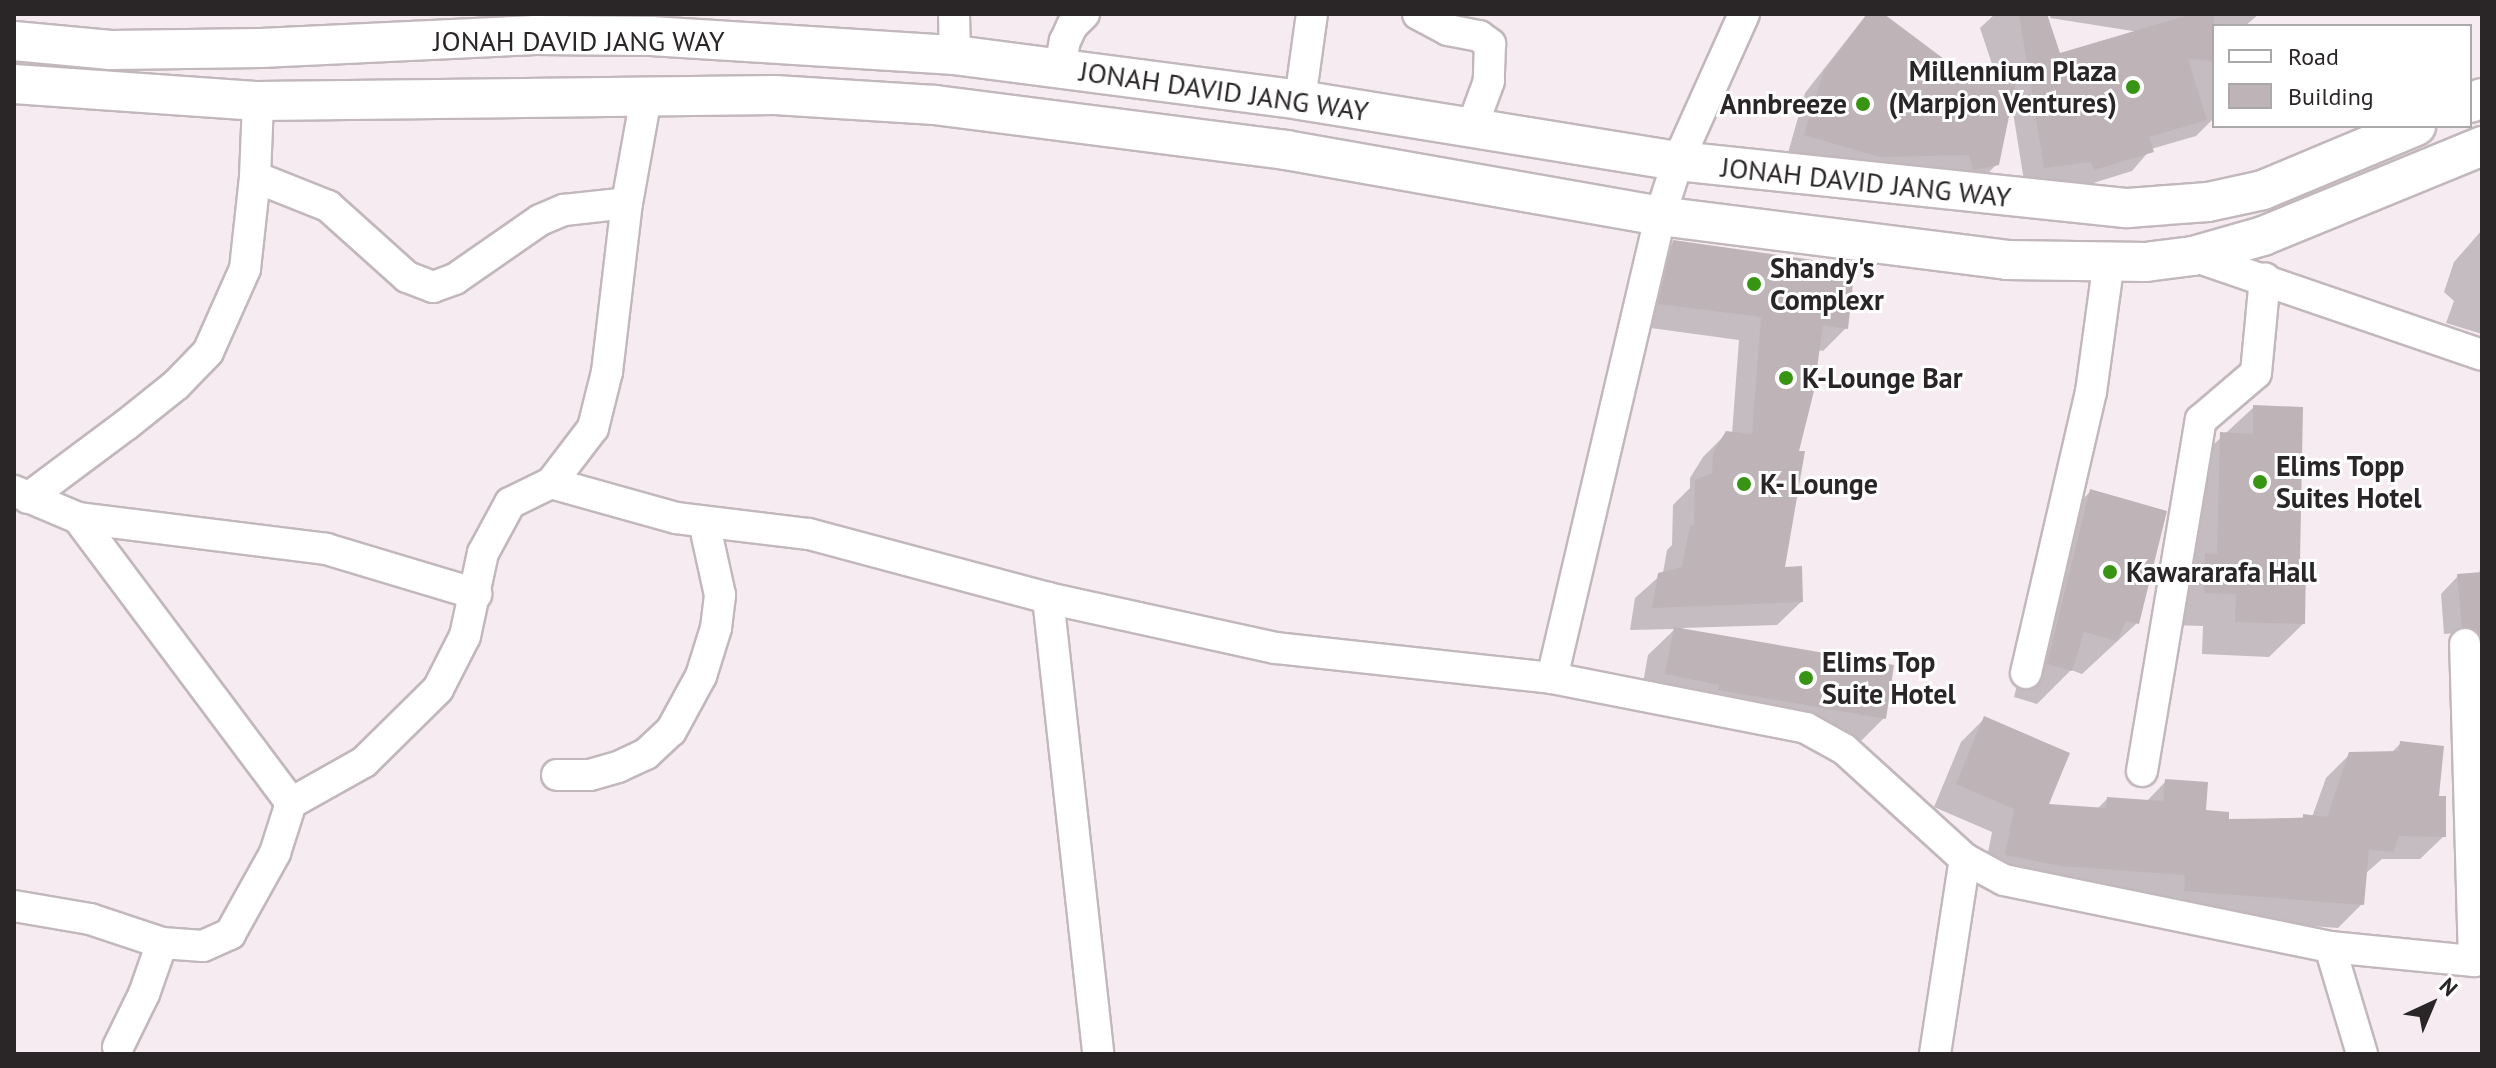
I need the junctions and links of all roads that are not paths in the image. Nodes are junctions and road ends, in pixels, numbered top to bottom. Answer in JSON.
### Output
{"nodes":[{"id":1,"x":954,"y":14,"type":"edge"},
{"id":2,"x":1084,"y":14,"type":"edge"},
{"id":3,"x":1312,"y":14,"type":"edge"},
{"id":4,"x":1418,"y":14,"type":"edge"},
{"id":5,"x":1744,"y":14,"type":"edge"},
{"id":6,"x":536,"y":24,"type":"edge"},
{"id":7,"x":14,"y":41,"type":"edge"},
{"id":8,"x":955,"y":55,"type":"junction"},
{"id":9,"x":1060,"y":68,"type":"junction"},
{"id":10,"x":14,"y":84,"type":"edge"},
{"id":11,"x":646,"y":97,"type":"junction"},
{"id":12,"x":1300,"y":100,"type":"junction"},
{"id":13,"x":258,"y":101,"type":"junction"},
{"id":14,"x":1472,"y":127,"type":"junction"},
{"id":15,"x":2411,"y":128,"type":"edge"},
{"id":16,"x":2482,"y":146,"type":"edge"},
{"id":17,"x":1678,"y":161,"type":"junction"},
{"id":18,"x":255,"y":177,"type":"junction"},
{"id":19,"x":627,"y":203,"type":"junction"},
{"id":20,"x":1660,"y":216,"type":"junction"},
{"id":21,"x":2193,"y":256,"type":"junction"},
{"id":22,"x":2109,"y":261,"type":"junction"},
{"id":23,"x":2265,"y":278,"type":"junction"},
{"id":24,"x":2482,"y":355,"type":"edge"},
{"id":25,"x":551,"y":483,"type":"junction"},
{"id":26,"x":21,"y":494,"type":"edge"},
{"id":27,"x":78,"y":518,"type":"junction"},
{"id":28,"x":704,"y":522,"type":"junction"},
{"id":29,"x":476,"y":594,"type":"junction"},
{"id":30,"x":1048,"y":598,"type":"junction"},
{"id":31,"x":2465,"y":644,"type":"dead end"},
{"id":32,"x":2026,"y":673,"type":"dead end"},
{"id":33,"x":1552,"y":678,"type":"junction"},
{"id":34,"x":2142,"y":771,"type":"dead end"},
{"id":35,"x":557,"y":775,"type":"dead end"},
{"id":36,"x":291,"y":803,"type":"junction"},
{"id":37,"x":1965,"y":859,"type":"junction"},
{"id":38,"x":14,"y":906,"type":"edge"},
{"id":39,"x":162,"y":943,"type":"junction"},
{"id":40,"x":2330,"y":947,"type":"junction"},
{"id":41,"x":2478,"y":961,"type":"edge"},
{"id":42,"x":118,"y":1047,"type":"dead end"},
{"id":43,"x":2351,"y":1049,"type":"edge"},
{"id":44,"x":1098,"y":1054,"type":"edge"},
{"id":45,"x":1935,"y":1054,"type":"edge"}],
"edges":[{"from":1,"to":8,"type":"street"},
{"from":2,"to":9,"type":"street"},
{"from":3,"to":12,"type":"street"},
{"from":4,"to":14,"type":"street"},
{"from":5,"to":17,"type":"street"},
{"from":6,"to":7,"type":"main road","name":"JONAH DAVID JANG WAY"},
{"from":6,"to":8,"type":"main road","name":"JONAH DAVID JANG WAY"},
{"from":8,"to":9,"type":"main road","name":"JONAH DAVID JANG WAY"},
{"from":9,"to":12,"type":"main road","name":"JONAH DAVID JANG WAY"},
{"from":10,"to":13,"type":"main road"},
{"from":11,"to":13,"type":"main road"},
{"from":11,"to":19,"type":"street"},
{"from":11,"to":20,"type":"main road"},
{"from":12,"to":14,"type":"main road","name":"JONAH DAVID JANG WAY"},
{"from":13,"to":18,"type":"street"},
{"from":14,"to":17,"type":"main road","name":"JONAH DAVID JANG WAY"},
{"from":15,"to":17,"type":"main road","name":"JONAH DAVID JANG WAY"},
{"from":16,"to":21,"type":"main road"},
{"from":17,"to":20,"type":"street"},
{"from":18,"to":19,"type":"street"},
{"from":18,"to":26,"type":"street"},
{"from":19,"to":25,"type":"street"},
{"from":20,"to":22,"type":"main road"},
{"from":20,"to":33,"type":"street"},
{"from":21,"to":22,"type":"main road"},
{"from":21,"to":23,"type":"street"},
{"from":22,"to":32,"type":"street"},
{"from":23,"to":24,"type":"street"},
{"from":23,"to":34,"type":"street"},
{"from":25,"to":28,"type":"street"},
{"from":25,"to":29,"type":"street"},
{"from":26,"to":27,"type":"street"},
{"from":27,"to":29,"type":"street"},
{"from":27,"to":36,"type":"street"},
{"from":28,"to":30,"type":"street"},
{"from":28,"to":35,"type":"street"},
{"from":29,"to":36,"type":"street"},
{"from":30,"to":33,"type":"street"},
{"from":30,"to":44,"type":"street"},
{"from":31,"to":41,"type":"street"},
{"from":33,"to":37,"type":"street"},
{"from":36,"to":39,"type":"street"},
{"from":37,"to":40,"type":"street"},
{"from":37,"to":45,"type":"street"},
{"from":38,"to":39,"type":"street"},
{"from":39,"to":42,"type":"street"},
{"from":40,"to":41,"type":"street"},
{"from":40,"to":43,"type":"street"}]}
